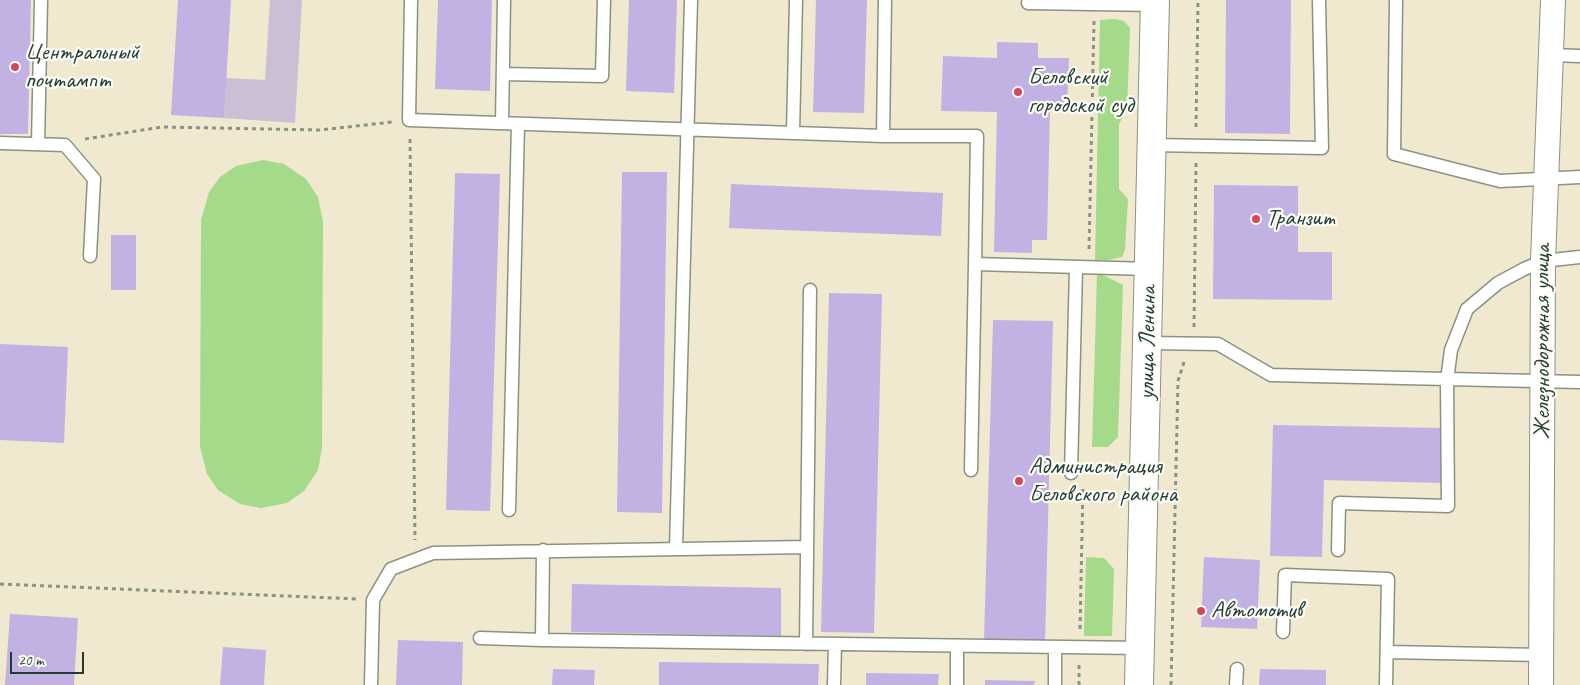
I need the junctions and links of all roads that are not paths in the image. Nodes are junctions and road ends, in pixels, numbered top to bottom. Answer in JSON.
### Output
{"nodes":[{"id":1,"x":41,"y":0,"type":"edge"},
{"id":2,"x":411,"y":0,"type":"edge"},
{"id":3,"x":504,"y":0,"type":"edge"},
{"id":4,"x":604,"y":0,"type":"edge"},
{"id":5,"x":692,"y":0,"type":"edge"},
{"id":6,"x":796,"y":0,"type":"edge"},
{"id":7,"x":886,"y":0,"type":"edge"},
{"id":8,"x":1319,"y":0,"type":"edge"},
{"id":9,"x":1396,"y":0,"type":"edge"},
{"id":10,"x":1553,"y":0,"type":"edge"},
{"id":11,"x":1155,"y":2,"type":"edge"},
{"id":12,"x":1028,"y":3,"type":"dead end"},
{"id":13,"x":1551,"y":55,"type":"junction"},
{"id":14,"x":1580,"y":56,"type":"edge"},
{"id":15,"x":503,"y":74,"type":"junction"},
{"id":16,"x":502,"y":123,"type":"junction"},
{"id":17,"x":518,"y":124,"type":"junction"},
{"id":18,"x":689,"y":129,"type":"junction"},
{"id":19,"x":793,"y":133,"type":"junction"},
{"id":20,"x":883,"y":136,"type":"junction"},
{"id":21,"x":0,"y":143,"type":"edge"},
{"id":22,"x":38,"y":144,"type":"junction"},
{"id":23,"x":1152,"y":145,"type":"junction"},
{"id":24,"x":1580,"y":177,"type":"edge"},
{"id":25,"x":1546,"y":178,"type":"junction"},
{"id":26,"x":90,"y":256,"type":"dead end"},
{"id":27,"x":1580,"y":257,"type":"edge"},
{"id":28,"x":1543,"y":261,"type":"junction"},
{"id":29,"x":976,"y":264,"type":"junction"},
{"id":30,"x":1076,"y":267,"type":"junction"},
{"id":31,"x":1150,"y":269,"type":"junction"},
{"id":32,"x":810,"y":290,"type":"dead end"},
{"id":33,"x":1148,"y":343,"type":"junction"},
{"id":34,"x":1447,"y":380,"type":"junction"},
{"id":35,"x":1542,"y":382,"type":"junction"},
{"id":36,"x":1580,"y":382,"type":"edge"},
{"id":37,"x":971,"y":470,"type":"dead end"},
{"id":38,"x":1071,"y":473,"type":"dead end"},
{"id":39,"x":509,"y":510,"type":"dead end"},
{"id":40,"x":807,"y":547,"type":"junction"},
{"id":41,"x":676,"y":548,"type":"junction"},
{"id":42,"x":543,"y":550,"type":"junction"},
{"id":43,"x":1338,"y":550,"type":"dead end"},
{"id":44,"x":1283,"y":632,"type":"dead end"},
{"id":45,"x":480,"y":638,"type":"dead end"},
{"id":46,"x":542,"y":640,"type":"junction"},
{"id":47,"x":806,"y":644,"type":"junction"},
{"id":48,"x":835,"y":644,"type":"junction"},
{"id":49,"x":957,"y":646,"type":"junction"},
{"id":50,"x":1055,"y":647,"type":"junction"},
{"id":51,"x":1140,"y":648,"type":"junction"},
{"id":52,"x":1387,"y":652,"type":"junction"},
{"id":53,"x":1541,"y":655,"type":"junction"},
{"id":54,"x":1237,"y":669,"type":"dead end"},
{"id":55,"x":371,"y":685,"type":"edge"},
{"id":56,"x":834,"y":685,"type":"edge"},
{"id":57,"x":956,"y":685,"type":"edge"},
{"id":58,"x":1055,"y":685,"type":"edge"},
{"id":59,"x":1139,"y":685,"type":"edge"},
{"id":60,"x":1236,"y":685,"type":"edge"},
{"id":61,"x":1386,"y":685,"type":"edge"},
{"id":62,"x":1541,"y":685,"type":"edge"}],
"edges":[{"from":1,"to":22,"type":"lane"},
{"from":2,"to":16,"type":"lane"},
{"from":3,"to":15,"type":"lane"},
{"from":4,"to":15,"type":"lane"},
{"from":5,"to":18,"type":"lane"},
{"from":6,"to":19,"type":"lane"},
{"from":7,"to":20,"type":"lane"},
{"from":8,"to":23,"type":"lane"},
{"from":9,"to":25,"type":"lane"},
{"from":10,"to":13,"type":"street","name":"Железнодорожная улица"},
{"from":11,"to":12,"type":"lane"},
{"from":11,"to":23,"type":"street","name":"улица Ленина"},
{"from":13,"to":14,"type":"lane"},
{"from":13,"to":25,"type":"street","name":"Железнодорожная улица"},
{"from":15,"to":16,"type":"lane"},
{"from":16,"to":17,"type":"lane"},
{"from":17,"to":18,"type":"lane"},
{"from":17,"to":39,"type":"lane"},
{"from":18,"to":19,"type":"lane"},
{"from":18,"to":41,"type":"lane"},
{"from":19,"to":20,"type":"lane"},
{"from":20,"to":29,"type":"lane"},
{"from":21,"to":22,"type":"lane"},
{"from":22,"to":26,"type":"lane"},
{"from":23,"to":31,"type":"street","name":"улица Ленина"},
{"from":24,"to":25,"type":"lane"},
{"from":25,"to":28,"type":"street","name":"Железнодорожная улица"},
{"from":27,"to":28,"type":"lane"},
{"from":28,"to":34,"type":"lane"},
{"from":28,"to":35,"type":"street","name":"Железнодорожная улица"},
{"from":29,"to":30,"type":"lane"},
{"from":29,"to":37,"type":"lane"},
{"from":30,"to":31,"type":"lane"},
{"from":30,"to":38,"type":"lane"},
{"from":31,"to":33,"type":"street","name":"улица Ленина"},
{"from":32,"to":40,"type":"lane"},
{"from":33,"to":34,"type":"lane"},
{"from":33,"to":51,"type":"street","name":"улица Ленина"},
{"from":34,"to":35,"type":"lane"},
{"from":34,"to":43,"type":"lane"},
{"from":35,"to":36,"type":"lane"},
{"from":35,"to":53,"type":"street","name":"Железнодорожная улица"},
{"from":40,"to":41,"type":"lane"},
{"from":40,"to":47,"type":"lane"},
{"from":41,"to":42,"type":"lane"},
{"from":42,"to":46,"type":"lane"},
{"from":42,"to":55,"type":"lane"},
{"from":44,"to":52,"type":"lane"},
{"from":45,"to":46,"type":"lane"},
{"from":46,"to":47,"type":"lane"},
{"from":47,"to":48,"type":"lane"},
{"from":48,"to":49,"type":"lane"},
{"from":48,"to":56,"type":"lane"},
{"from":49,"to":50,"type":"lane"},
{"from":49,"to":57,"type":"lane"},
{"from":50,"to":51,"type":"lane"},
{"from":50,"to":58,"type":"lane"},
{"from":51,"to":59,"type":"street","name":"улица Ленина"},
{"from":52,"to":53,"type":"lane"},
{"from":52,"to":61,"type":"lane"},
{"from":53,"to":62,"type":"street","name":"Железнодорожная улица"},
{"from":54,"to":60,"type":"lane"}]}
